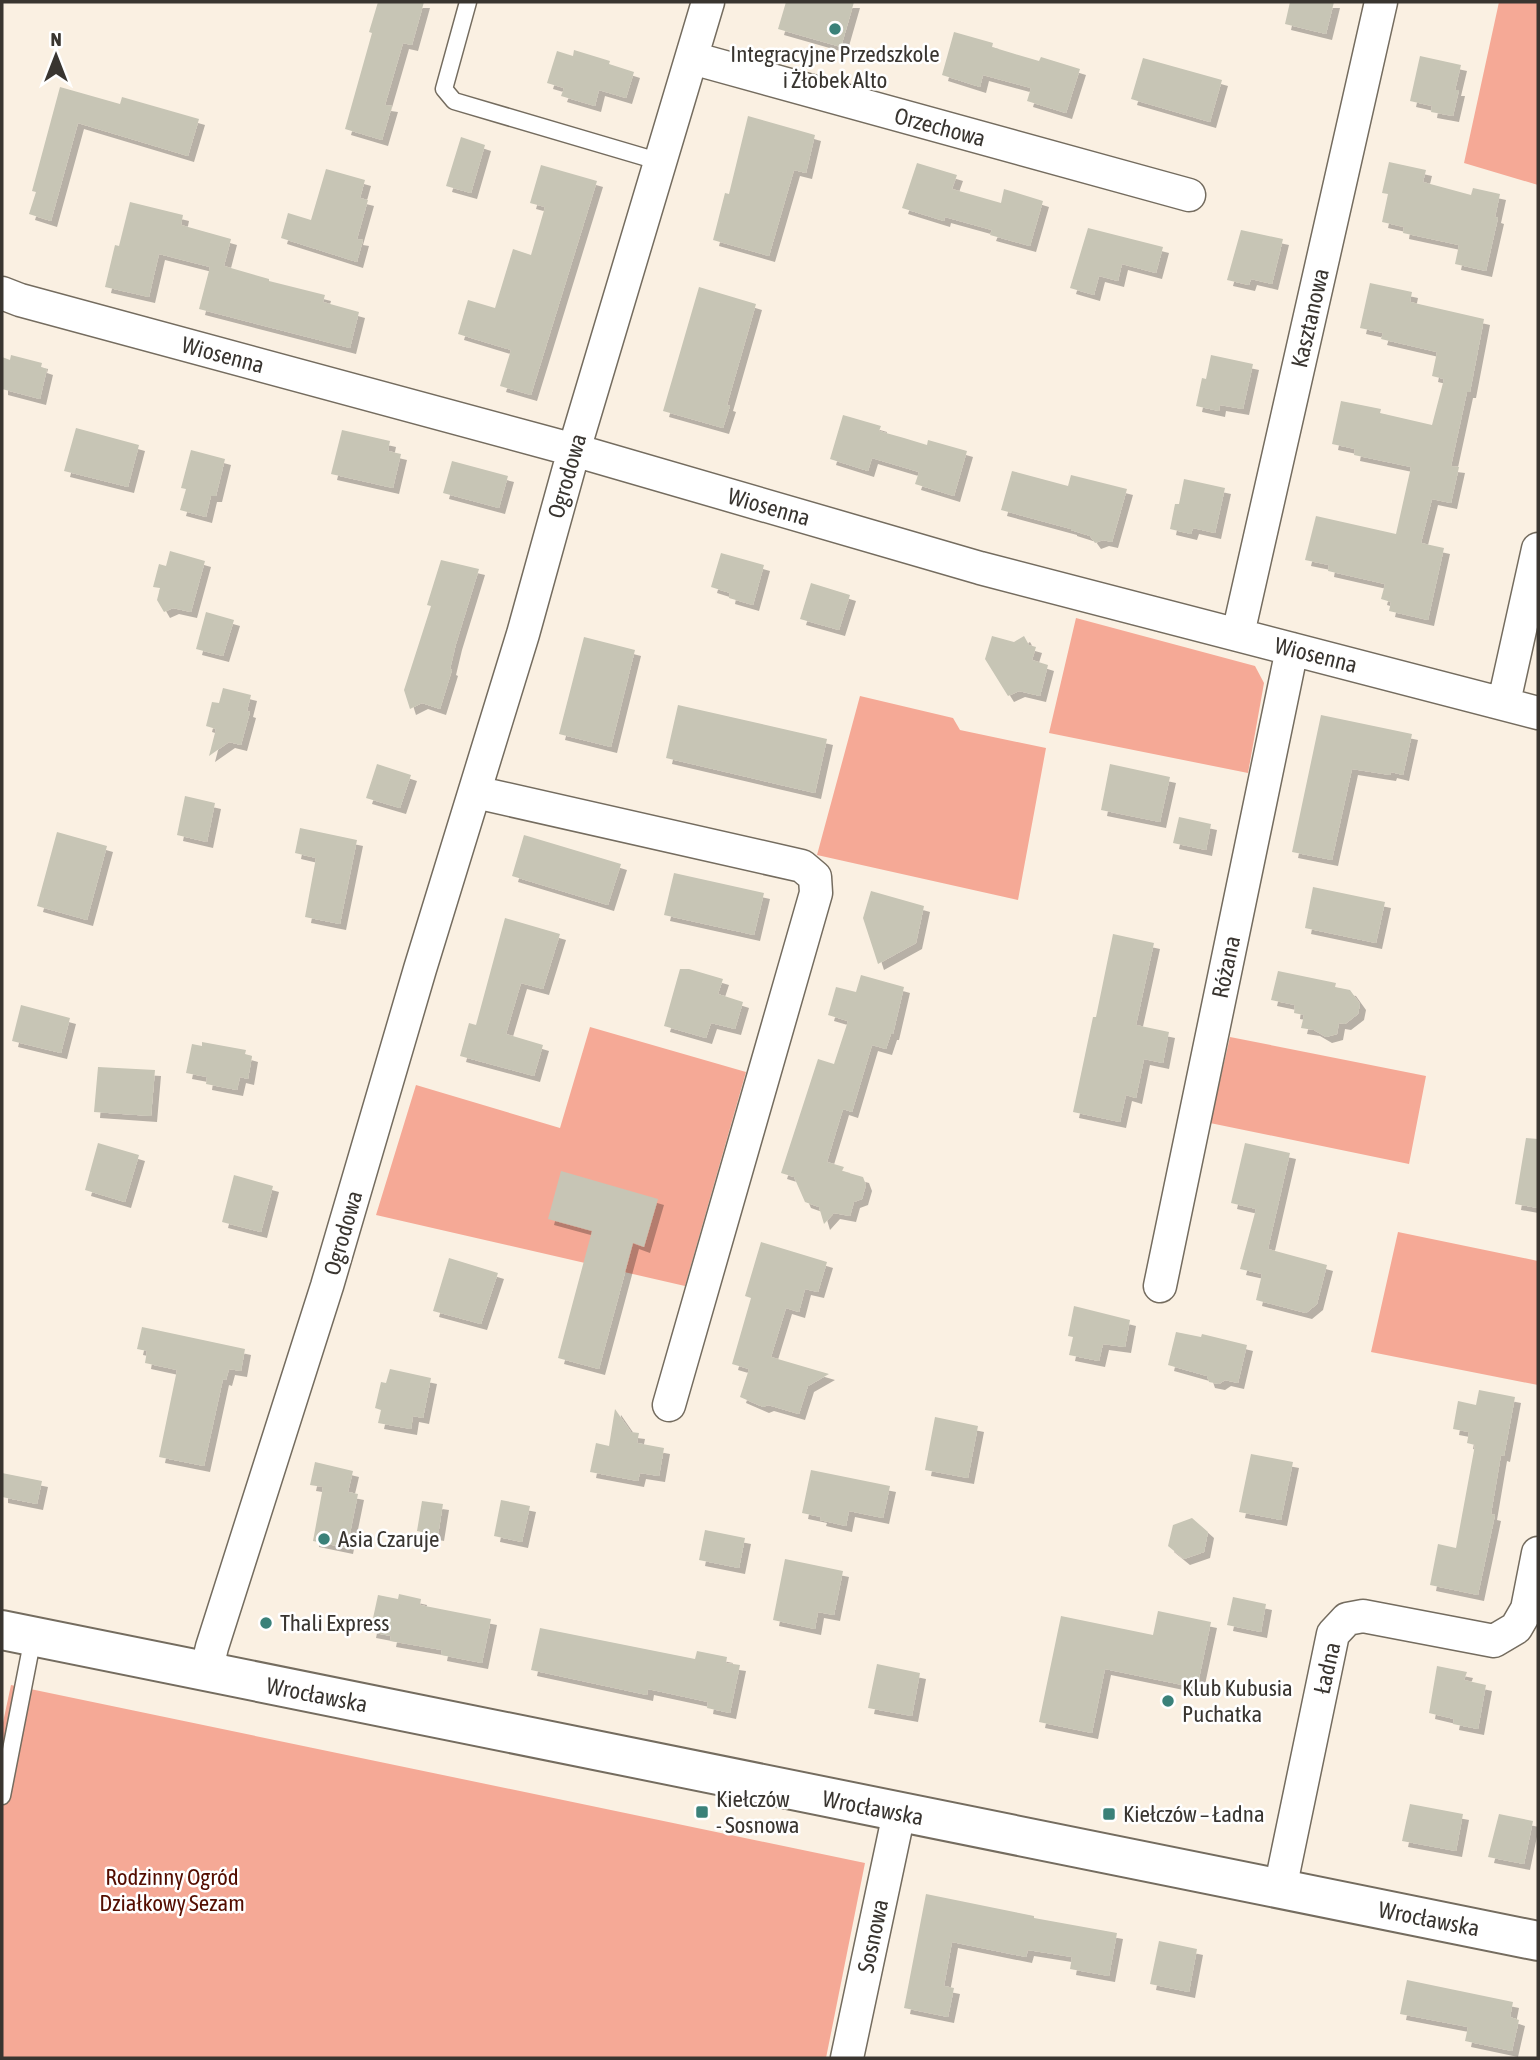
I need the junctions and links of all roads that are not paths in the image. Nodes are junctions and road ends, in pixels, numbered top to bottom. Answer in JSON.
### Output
{"nodes":[{"id":1,"x":468,"y":2,"type":"edge"},
{"id":2,"x":708,"y":2,"type":"edge"},
{"id":3,"x":1381,"y":2,"type":"edge"},
{"id":4,"x":692,"y":58,"type":"junction"},
{"id":5,"x":661,"y":162,"type":"junction"},
{"id":6,"x":1189,"y":195,"type":"dead end"},
{"id":7,"x":2,"y":293,"type":"edge"},
{"id":8,"x":574,"y":450,"type":"junction"},
{"id":9,"x":1538,"y":548,"type":"edge"},
{"id":10,"x":1238,"y":634,"type":"junction"},
{"id":11,"x":1292,"y":649,"type":"junction"},
{"id":12,"x":1504,"y":702,"type":"junction"},
{"id":13,"x":1538,"y":713,"type":"edge"},
{"id":14,"x":475,"y":792,"type":"junction"},
{"id":15,"x":1160,"y":1286,"type":"dead end"},
{"id":16,"x":669,"y":1405,"type":"dead end"},
{"id":17,"x":1538,"y":1553,"type":"edge"},
{"id":18,"x":18,"y":1633,"type":"edge"},
{"id":19,"x":206,"y":1672,"type":"junction"},
{"id":20,"x":2,"y":1796,"type":"edge"},
{"id":21,"x":898,"y":1813,"type":"junction"},
{"id":22,"x":1280,"y":1889,"type":"junction"},
{"id":23,"x":1538,"y":1941,"type":"edge"},
{"id":24,"x":848,"y":2058,"type":"edge"}],
"edges":[{"from":1,"to":5,"type":"lane"},
{"from":2,"to":4,"type":"street","name":"Ogrodowa"},
{"from":3,"to":10,"type":"street","name":"Kasztanowa"},
{"from":4,"to":5,"type":"street","name":"Ogrodowa"},
{"from":4,"to":6,"type":"street","name":"Orzechowa"},
{"from":5,"to":8,"type":"street","name":"Ogrodowa"},
{"from":7,"to":8,"type":"street","name":"Wiosenna"},
{"from":8,"to":10,"type":"street","name":"Wiosenna"},
{"from":8,"to":14,"type":"street","name":"Ogrodowa"},
{"from":9,"to":12,"type":"street"},
{"from":10,"to":11,"type":"street","name":"Wiosenna"},
{"from":11,"to":12,"type":"street","name":"Wiosenna"},
{"from":11,"to":15,"type":"street","name":"Różana"},
{"from":12,"to":13,"type":"street","name":"Wiosenna"},
{"from":14,"to":16,"type":"street"},
{"from":14,"to":19,"type":"street","name":"Ogrodowa"},
{"from":17,"to":22,"type":"street","name":"Ładna"},
{"from":18,"to":19,"type":"street","name":"Wrocławska"},
{"from":18,"to":20,"type":"lane"},
{"from":19,"to":21,"type":"street","name":"Wrocławska"},
{"from":21,"to":22,"type":"street","name":"Wrocławska"},
{"from":21,"to":24,"type":"street","name":"Sosnowa"},
{"from":22,"to":23,"type":"street","name":"Wrocławska"}]}
